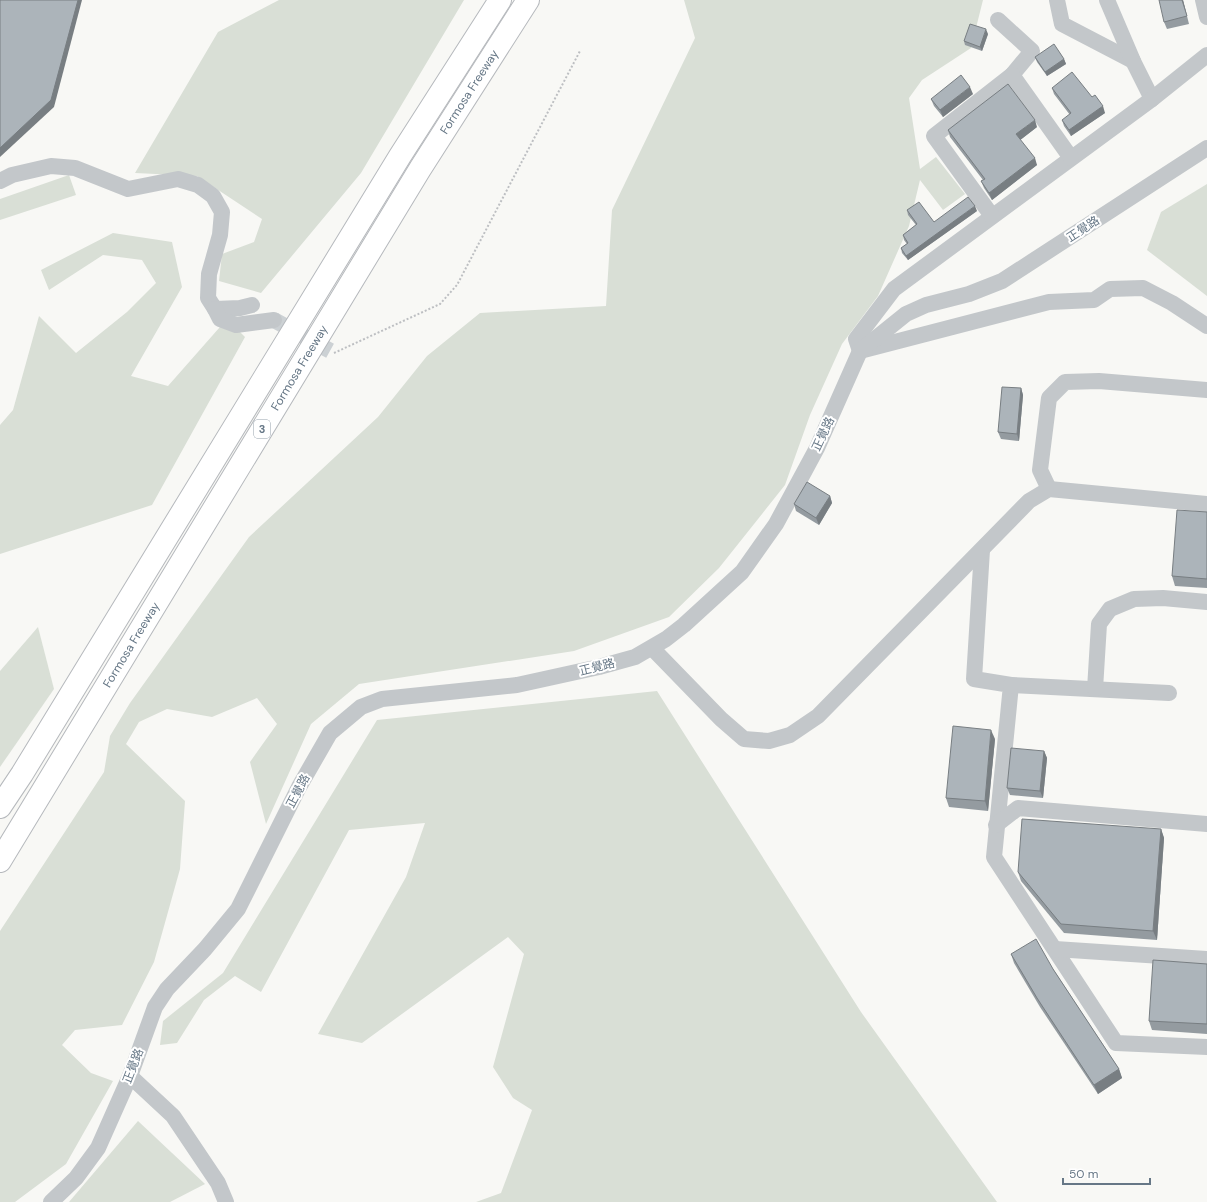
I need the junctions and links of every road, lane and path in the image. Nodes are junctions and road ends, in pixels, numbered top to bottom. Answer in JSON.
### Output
{"nodes":[{"id":1,"x":500,"y":0,"type":"edge"},
{"id":2,"x":528,"y":0,"type":"edge"},
{"id":3,"x":1057,"y":0,"type":"edge"},
{"id":4,"x":1108,"y":0,"type":"edge"},
{"id":5,"x":1203,"y":0,"type":"edge"},
{"id":6,"x":1207,"y":17,"type":"edge"},
{"id":7,"x":998,"y":20,"type":"dead end"},
{"id":8,"x":580,"y":51,"type":"dead end"},
{"id":9,"x":1207,"y":55,"type":"edge"},
{"id":10,"x":1133,"y":62,"type":"junction"},
{"id":11,"x":1012,"y":75,"type":"junction"},
{"id":12,"x":1152,"y":98,"type":"junction"},
{"id":13,"x":1207,"y":148,"type":"edge"},
{"id":14,"x":1071,"y":158,"type":"junction"},
{"id":15,"x":0,"y":181,"type":"edge"},
{"id":16,"x":992,"y":216,"type":"junction"},
{"id":17,"x":252,"y":305,"type":"dead end"},
{"id":18,"x":215,"y":309,"type":"junction"},
{"id":19,"x":274,"y":320,"type":"tunnel mouth"},
{"id":20,"x":1207,"y":326,"type":"edge"},
{"id":21,"x":860,"y":351,"type":"junction"},
{"id":22,"x":334,"y":353,"type":"dead end"},
{"id":23,"x":1207,"y":390,"type":"edge"},
{"id":24,"x":1049,"y":489,"type":"junction"},
{"id":25,"x":1207,"y":504,"type":"edge"},
{"id":26,"x":982,"y":550,"type":"junction"},
{"id":27,"x":1207,"y":602,"type":"edge"},
{"id":28,"x":652,"y":648,"type":"junction"},
{"id":29,"x":1011,"y":685,"type":"junction"},
{"id":30,"x":1094,"y":689,"type":"junction"},
{"id":31,"x":1169,"y":693,"type":"dead end"},
{"id":32,"x":0,"y":807,"type":"edge"},
{"id":33,"x":1207,"y":824,"type":"edge"},
{"id":34,"x":996,"y":825,"type":"junction"},
{"id":35,"x":0,"y":861,"type":"edge"},
{"id":36,"x":1055,"y":949,"type":"junction"},
{"id":37,"x":1207,"y":959,"type":"edge"},
{"id":38,"x":1207,"y":1047,"type":"edge"},
{"id":39,"x":130,"y":1076,"type":"junction"},
{"id":40,"x":51,"y":1202,"type":"edge"},
{"id":41,"x":226,"y":1202,"type":"edge"}],
"edges":[{"from":1,"to":32,"type":"highway","name":"Formosa Freeway","number":"3"},
{"from":2,"to":35,"type":"highway","name":"Formosa Freeway","number":"3"},
{"from":3,"to":10,"type":"street"},
{"from":4,"to":10,"type":"street"},
{"from":5,"to":6,"type":"street"},
{"from":7,"to":11,"type":"street"},
{"from":8,"to":22,"type":"path"},
{"from":9,"to":12,"type":"street"},
{"from":10,"to":12,"type":"street"},
{"from":11,"to":14,"type":"street"},
{"from":11,"to":16,"type":"street"},
{"from":12,"to":14,"type":"street"},
{"from":13,"to":21,"type":"street","name":"正覺路"},
{"from":14,"to":16,"type":"street"},
{"from":15,"to":18,"type":"street"},
{"from":16,"to":21,"type":"street"},
{"from":17,"to":18,"type":"street"},
{"from":18,"to":19,"type":"street"},
{"from":20,"to":21,"type":"street"},
{"from":21,"to":28,"type":"street","name":"正覺路"},
{"from":23,"to":24,"type":"street"},
{"from":24,"to":25,"type":"street"},
{"from":24,"to":26,"type":"street"},
{"from":26,"to":28,"type":"street"},
{"from":26,"to":29,"type":"street"},
{"from":27,"to":30,"type":"street"},
{"from":28,"to":39,"type":"street","name":"正覺路"},
{"from":29,"to":30,"type":"street"},
{"from":29,"to":34,"type":"street"},
{"from":30,"to":31,"type":"street"},
{"from":33,"to":34,"type":"street"},
{"from":34,"to":36,"type":"street"},
{"from":36,"to":37,"type":"street"},
{"from":36,"to":38,"type":"street"},
{"from":39,"to":40,"type":"street","name":"正覺路"},
{"from":39,"to":41,"type":"street"}]}
